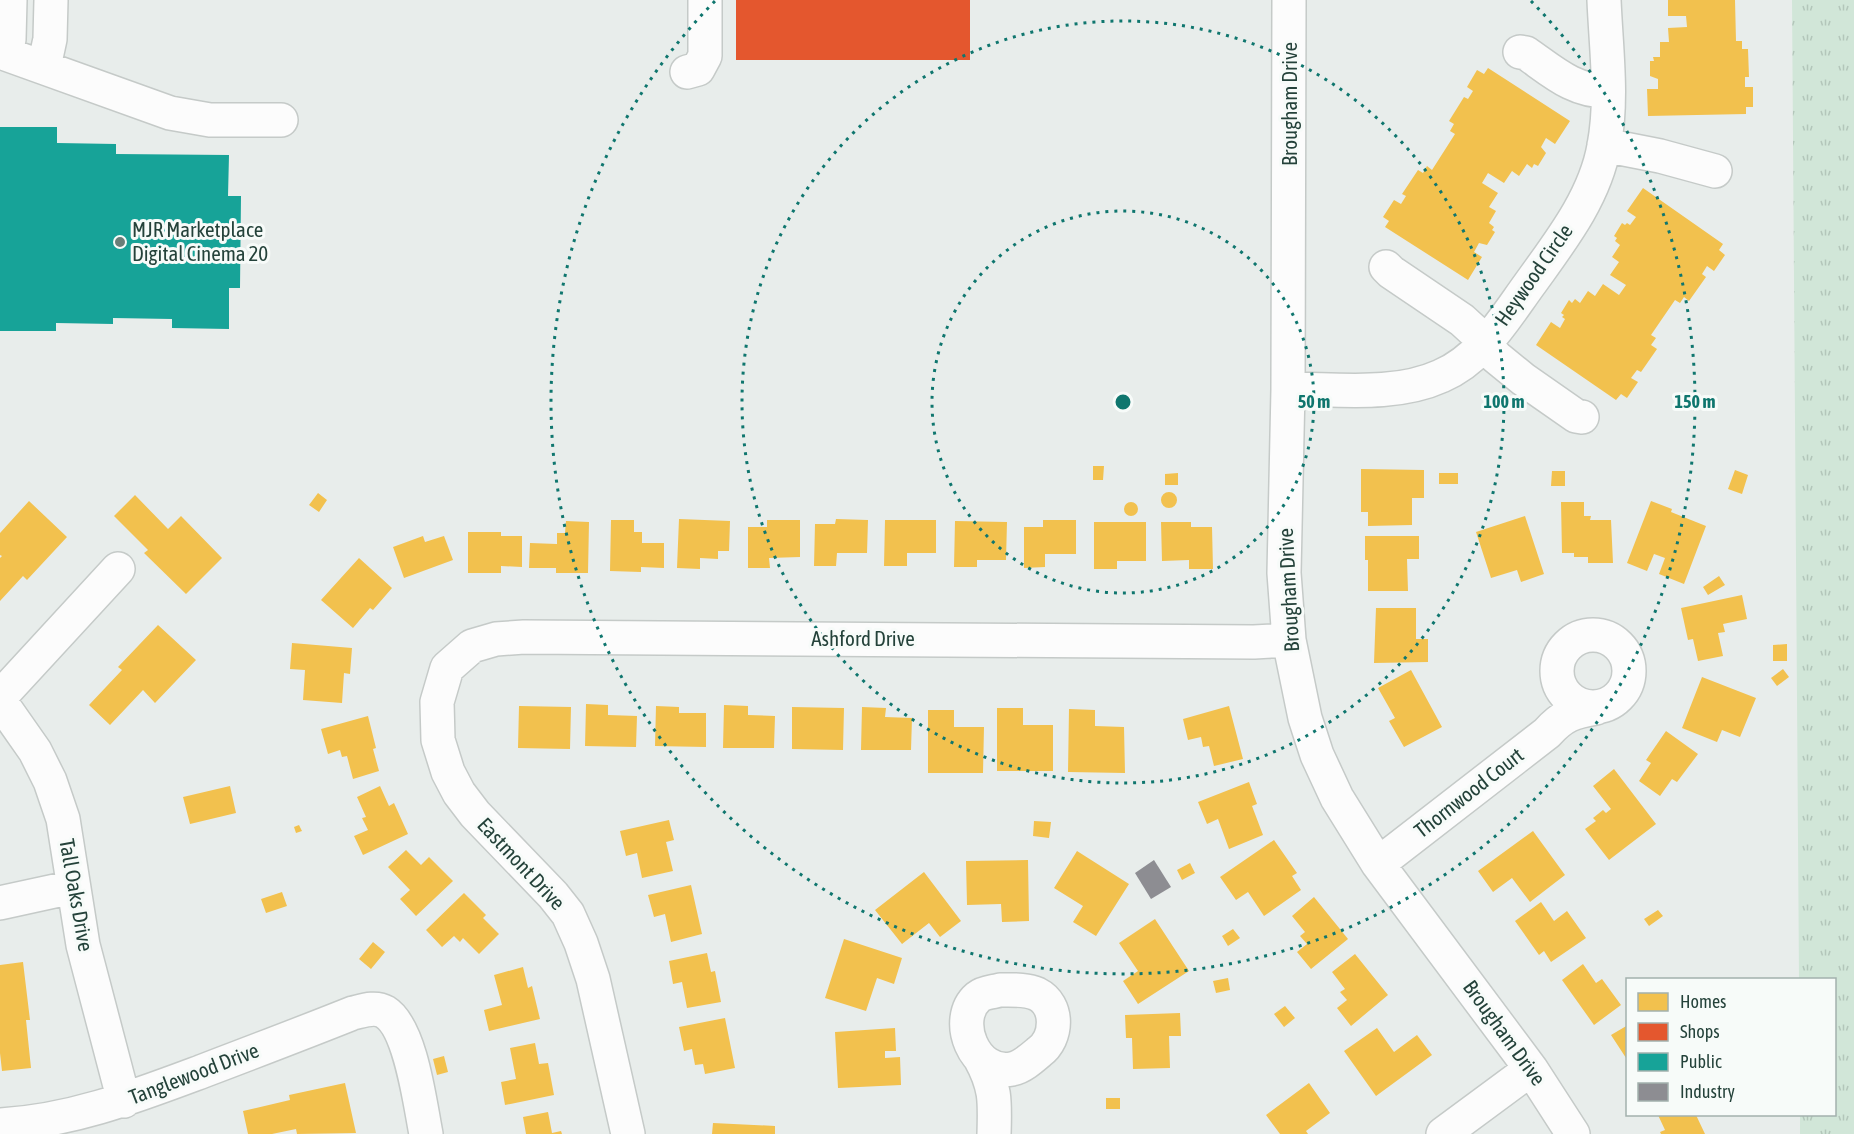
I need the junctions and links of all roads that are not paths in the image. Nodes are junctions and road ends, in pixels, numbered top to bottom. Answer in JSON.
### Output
{"nodes":[{"id":1,"x":10,"y":0,"type":"edge"},
{"id":2,"x":51,"y":0,"type":"edge"},
{"id":3,"x":705,"y":0,"type":"edge"},
{"id":4,"x":1289,"y":0,"type":"edge"},
{"id":5,"x":1604,"y":0,"type":"edge"},
{"id":6,"x":3,"y":52,"type":"edge"},
{"id":7,"x":1520,"y":52,"type":"dead end"},
{"id":8,"x":44,"y":66,"type":"junction"},
{"id":9,"x":687,"y":72,"type":"dead end"},
{"id":10,"x":1608,"y":91,"type":"junction"},
{"id":11,"x":281,"y":120,"type":"dead end"},
{"id":12,"x":1604,"y":145,"type":"junction"},
{"id":13,"x":1715,"y":171,"type":"dead end"},
{"id":14,"x":1386,"y":267,"type":"dead end"},
{"id":15,"x":1485,"y":343,"type":"junction"},
{"id":16,"x":1288,"y":389,"type":"junction"},
{"id":17,"x":1582,"y":417,"type":"dead end"},
{"id":18,"x":118,"y":569,"type":"dead end"},
{"id":19,"x":1289,"y":640,"type":"junction"},
{"id":20,"x":447,"y":668,"type":"joint"},
{"id":21,"x":1558,"y":682,"type":"junction"},
{"id":22,"x":0,"y":699,"type":"edge"},
{"id":23,"x":1596,"y":708,"type":"junction"},
{"id":24,"x":1558,"y":720,"type":"junction"},
{"id":25,"x":1378,"y":864,"type":"junction"},
{"id":26,"x":73,"y":886,"type":"junction"},
{"id":27,"x":0,"y":903,"type":"edge"},
{"id":28,"x":980,"y":1058,"type":"junction"},
{"id":29,"x":1012,"y":1069,"type":"junction"},
{"id":30,"x":1531,"y":1069,"type":"junction"},
{"id":31,"x":995,"y":1098,"type":"junction"},
{"id":32,"x":124,"y":1101,"type":"junction"},
{"id":33,"x":0,"y":1125,"type":"edge"},
{"id":34,"x":426,"y":1134,"type":"edge"},
{"id":35,"x":628,"y":1134,"type":"edge"},
{"id":36,"x":994,"y":1134,"type":"edge"},
{"id":37,"x":1443,"y":1134,"type":"edge"},
{"id":38,"x":1573,"y":1134,"type":"edge"}],
"edges":[{"from":1,"to":6,"type":"street"},
{"from":2,"to":8,"type":"street"},
{"from":3,"to":9,"type":"street"},
{"from":4,"to":16,"type":"street","name":"Brougham Drive"},
{"from":5,"to":10,"type":"street","name":"Heywood Circle"},
{"from":6,"to":8,"type":"street"},
{"from":7,"to":10,"type":"street"},
{"from":8,"to":11,"type":"street"},
{"from":10,"to":12,"type":"street","name":"Heywood Circle"},
{"from":12,"to":13,"type":"street"},
{"from":12,"to":15,"type":"street","name":"Heywood Circle"},
{"from":14,"to":15,"type":"street"},
{"from":15,"to":16,"type":"street","name":"Heywood Circle"},
{"from":15,"to":17,"type":"street"},
{"from":16,"to":19,"type":"street","name":"Brougham Drive"},
{"from":18,"to":22,"type":"street"},
{"from":19,"to":20,"type":"street","name":"Ashford Drive"},
{"from":19,"to":25,"type":"street","name":"Brougham Drive"},
{"from":20,"to":35,"type":"street","name":"Eastmont Drive"},
{"from":21,"to":23,"type":"street"},
{"from":21,"to":23,"type":"street","name":"Thornwood Court"},
{"from":21,"to":24,"type":"street","name":"Thornwood Court"},
{"from":22,"to":26,"type":"street","name":"Tall Oaks Drive"},
{"from":23,"to":24,"type":"street","name":"Thornwood Court"},
{"from":24,"to":25,"type":"street","name":"Thornwood Court"},
{"from":25,"to":30,"type":"street","name":"Brougham Drive"},
{"from":26,"to":27,"type":"street"},
{"from":26,"to":32,"type":"street","name":"Tall Oaks Drive"},
{"from":28,"to":29,"type":"street"},
{"from":28,"to":29,"type":"street"},
{"from":28,"to":31,"type":"street"},
{"from":29,"to":31,"type":"street"},
{"from":30,"to":37,"type":"street"},
{"from":30,"to":38,"type":"street","name":"Brougham Drive"},
{"from":31,"to":36,"type":"street"},
{"from":32,"to":33,"type":"street","name":"Tanglewood Drive"},
{"from":32,"to":34,"type":"street","name":"Tanglewood Drive"}]}
